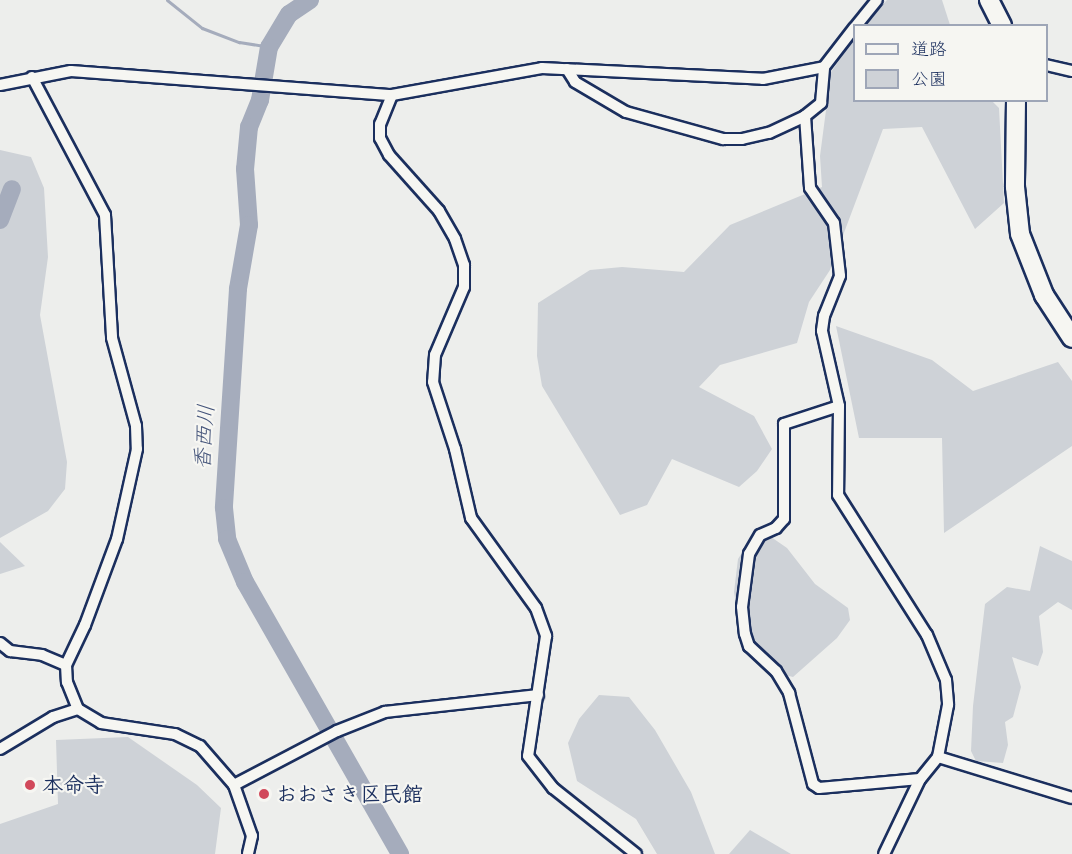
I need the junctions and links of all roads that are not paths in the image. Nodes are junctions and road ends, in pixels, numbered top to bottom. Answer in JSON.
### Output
{"nodes":[{"id":1,"x":877,"y":0,"type":"edge"},
{"id":2,"x":989,"y":0,"type":"edge"},
{"id":3,"x":857,"y":24,"type":"edge"},
{"id":4,"x":1001,"y":24,"type":"edge"},
{"id":5,"x":853,"y":29,"type":"edge"},
{"id":6,"x":1048,"y":65,"type":"edge"},
{"id":7,"x":824,"y":67,"type":"junction"},
{"id":8,"x":567,"y":69,"type":"junction"},
{"id":9,"x":1072,"y":71,"type":"edge"},
{"id":10,"x":32,"y":77,"type":"junction"},
{"id":11,"x":0,"y":85,"type":"edge"},
{"id":12,"x":392,"y":95,"type":"junction"},
{"id":13,"x":1016,"y":102,"type":"edge"},
{"id":14,"x":805,"y":116,"type":"junction"},
{"id":15,"x":1072,"y":338,"type":"edge"},
{"id":16,"x":839,"y":406,"type":"junction"},
{"id":17,"x":0,"y":643,"type":"edge"},
{"id":18,"x":66,"y":665,"type":"junction"},
{"id":19,"x":538,"y":695,"type":"junction"},
{"id":20,"x":78,"y":710,"type":"junction"},
{"id":21,"x":0,"y":749,"type":"edge"},
{"id":22,"x":938,"y":757,"type":"junction"},
{"id":23,"x":920,"y":779,"type":"junction"},
{"id":24,"x":234,"y":785,"type":"junction"},
{"id":25,"x":1072,"y":798,"type":"edge"},
{"id":26,"x":248,"y":854,"type":"edge"},
{"id":27,"x":636,"y":854,"type":"edge"},
{"id":28,"x":884,"y":854,"type":"edge"}],
"edges":[{"from":1,"to":3,"type":"street"},
{"from":2,"to":4,"type":"main road"},
{"from":5,"to":7,"type":"street"},
{"from":6,"to":9,"type":"street"},
{"from":7,"to":8,"type":"street"},
{"from":7,"to":14,"type":"street"},
{"from":8,"to":12,"type":"street"},
{"from":8,"to":14,"type":"street"},
{"from":10,"to":11,"type":"street"},
{"from":10,"to":12,"type":"street"},
{"from":10,"to":18,"type":"street"},
{"from":12,"to":19,"type":"street"},
{"from":13,"to":15,"type":"main road"},
{"from":14,"to":16,"type":"street"},
{"from":16,"to":22,"type":"street"},
{"from":16,"to":23,"type":"street"},
{"from":17,"to":18,"type":"street"},
{"from":18,"to":20,"type":"street"},
{"from":19,"to":24,"type":"street"},
{"from":19,"to":27,"type":"street"},
{"from":20,"to":21,"type":"street"},
{"from":20,"to":24,"type":"street"},
{"from":22,"to":23,"type":"street"},
{"from":22,"to":25,"type":"street"},
{"from":23,"to":28,"type":"street"},
{"from":24,"to":26,"type":"street"}]}
